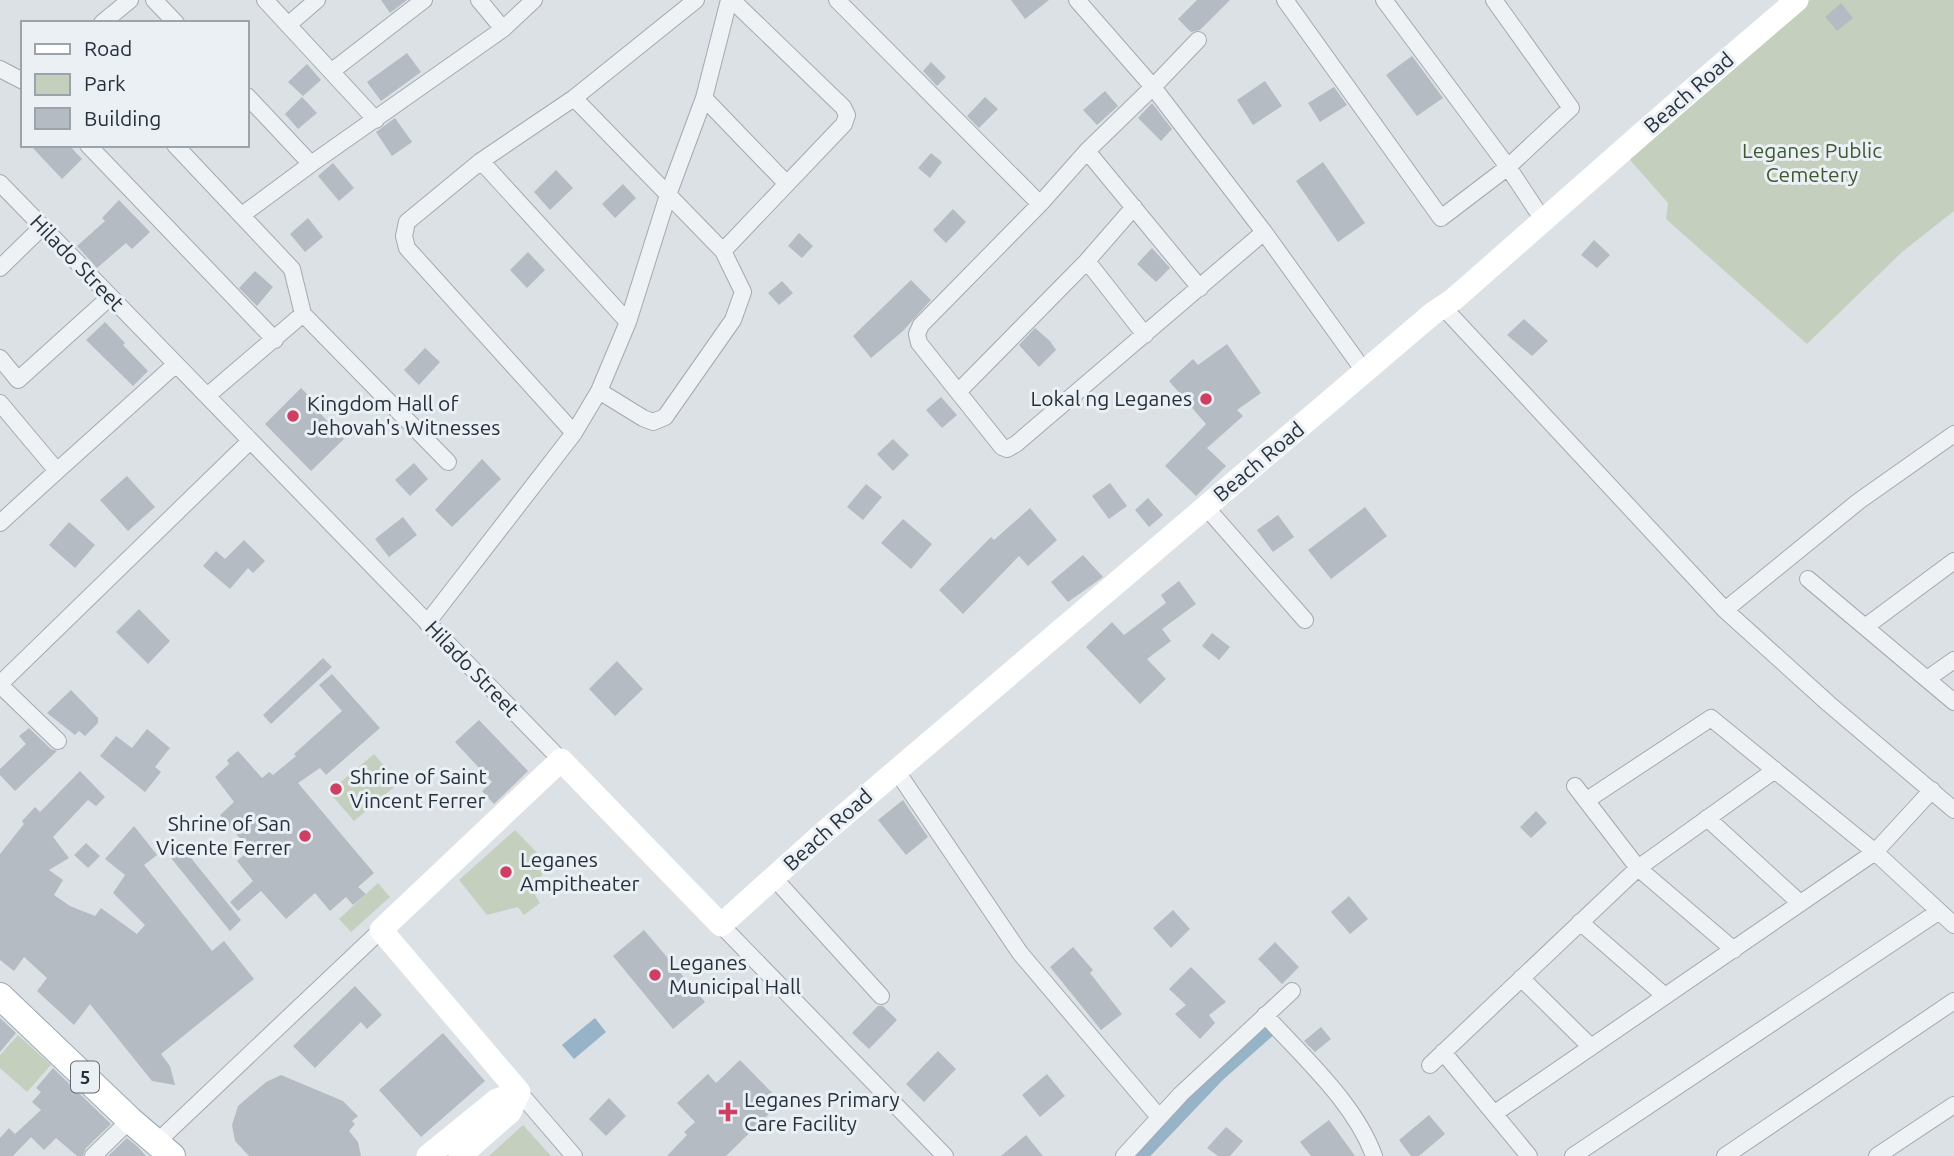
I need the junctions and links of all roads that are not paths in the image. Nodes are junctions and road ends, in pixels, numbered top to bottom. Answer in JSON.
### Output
{"nodes":[{"id":1,"x":130,"y":0,"type":"edge"},
{"id":2,"x":155,"y":0,"type":"edge"},
{"id":3,"x":265,"y":0,"type":"edge"},
{"id":4,"x":317,"y":0,"type":"edge"},
{"id":5,"x":424,"y":0,"type":"edge"},
{"id":6,"x":479,"y":0,"type":"edge"},
{"id":7,"x":534,"y":0,"type":"edge"},
{"id":8,"x":696,"y":0,"type":"edge"},
{"id":9,"x":730,"y":0,"type":"edge"},
{"id":10,"x":837,"y":0,"type":"edge"},
{"id":11,"x":1077,"y":0,"type":"edge"},
{"id":12,"x":1285,"y":0,"type":"edge"},
{"id":13,"x":1384,"y":0,"type":"edge"},
{"id":14,"x":1494,"y":0,"type":"edge"},
{"id":15,"x":1797,"y":0,"type":"edge"},
{"id":16,"x":104,"y":21,"type":"edge"},
{"id":17,"x":174,"y":21,"type":"edge"},
{"id":18,"x":288,"y":24,"type":"junction"},
{"id":19,"x":503,"y":29,"type":"junction"},
{"id":20,"x":1198,"y":40,"type":"dead end"},
{"id":21,"x":0,"y":69,"type":"edge"},
{"id":22,"x":332,"y":71,"type":"junction"},
{"id":23,"x":21,"y":80,"type":"edge"},
{"id":24,"x":1153,"y":87,"type":"junction"},
{"id":25,"x":248,"y":97,"type":"edge"},
{"id":26,"x":574,"y":98,"type":"junction"},
{"id":27,"x":704,"y":98,"type":"junction"},
{"id":28,"x":376,"y":120,"type":"junction"},
{"id":29,"x":90,"y":147,"type":"edge"},
{"id":30,"x":177,"y":147,"type":"edge"},
{"id":31,"x":1087,"y":151,"type":"junction"},
{"id":32,"x":481,"y":161,"type":"junction"},
{"id":33,"x":311,"y":164,"type":"junction"},
{"id":34,"x":1508,"y":167,"type":"junction"},
{"id":35,"x":0,"y":183,"type":"edge"},
{"id":36,"x":787,"y":184,"type":"junction"},
{"id":37,"x":668,"y":195,"type":"junction"},
{"id":38,"x":1040,"y":204,"type":"junction"},
{"id":39,"x":1134,"y":208,"type":"junction"},
{"id":40,"x":242,"y":215,"type":"junction"},
{"id":41,"x":1544,"y":220,"type":"junction"},
{"id":42,"x":42,"y":227,"type":"junction"},
{"id":43,"x":1264,"y":232,"type":"junction"},
{"id":44,"x":723,"y":250,"type":"junction"},
{"id":45,"x":1087,"y":261,"type":"junction"},
{"id":46,"x":0,"y":268,"type":"edge"},
{"id":47,"x":1200,"y":288,"type":"junction"},
{"id":48,"x":110,"y":297,"type":"junction"},
{"id":49,"x":1444,"y":308,"type":"junction"},
{"id":50,"x":303,"y":313,"type":"junction"},
{"id":51,"x":628,"y":322,"type":"junction"},
{"id":52,"x":1145,"y":335,"type":"junction"},
{"id":53,"x":275,"y":340,"type":"junction"},
{"id":54,"x":0,"y":358,"type":"edge"},
{"id":55,"x":176,"y":364,"type":"junction"},
{"id":56,"x":1364,"y":371,"type":"junction"},
{"id":57,"x":18,"y":380,"type":"junction"},
{"id":58,"x":600,"y":391,"type":"junction"},
{"id":59,"x":958,"y":392,"type":"junction"},
{"id":60,"x":207,"y":396,"type":"junction"},
{"id":61,"x":0,"y":402,"type":"edge"},
{"id":62,"x":574,"y":433,"type":"junction"},
{"id":63,"x":1954,"y":434,"type":"edge"},
{"id":64,"x":250,"y":442,"type":"junction"},
{"id":65,"x":448,"y":462,"type":"dead end"},
{"id":66,"x":57,"y":471,"type":"junction"},
{"id":67,"x":1205,"y":506,"type":"junction"},
{"id":68,"x":0,"y":523,"type":"edge"},
{"id":69,"x":1954,"y":561,"type":"edge"},
{"id":70,"x":1808,"y":579,"type":"dead end"},
{"id":71,"x":1725,"y":610,"type":"junction"},
{"id":72,"x":1305,"y":620,"type":"dead end"},
{"id":73,"x":427,"y":623,"type":"junction"},
{"id":74,"x":1865,"y":627,"type":"junction"},
{"id":75,"x":1954,"y":660,"type":"edge"},
{"id":76,"x":1927,"y":679,"type":"junction"},
{"id":77,"x":0,"y":685,"type":"edge"},
{"id":78,"x":1954,"y":702,"type":"edge"},
{"id":79,"x":58,"y":741,"type":"dead end"},
{"id":80,"x":561,"y":760,"type":"junction"},
{"id":81,"x":1775,"y":769,"type":"junction"},
{"id":82,"x":896,"y":770,"type":"junction"},
{"id":83,"x":1574,"y":786,"type":"dead end"},
{"id":84,"x":1932,"y":790,"type":"junction"},
{"id":85,"x":1587,"y":800,"type":"junction"},
{"id":86,"x":1954,"y":810,"type":"edge"},
{"id":87,"x":1707,"y":818,"type":"junction"},
{"id":88,"x":1875,"y":852,"type":"junction"},
{"id":89,"x":1638,"y":868,"type":"junction"},
{"id":90,"x":774,"y":878,"type":"junction"},
{"id":91,"x":1799,"y":902,"type":"junction"},
{"id":92,"x":1938,"y":912,"type":"junction"},
{"id":93,"x":1580,"y":922,"type":"junction"},
{"id":94,"x":721,"y":925,"type":"junction"},
{"id":95,"x":1954,"y":925,"type":"edge"},
{"id":96,"x":381,"y":930,"type":"junction"},
{"id":97,"x":1734,"y":950,"type":"junction"},
{"id":98,"x":1521,"y":978,"type":"junction"},
{"id":99,"x":1292,"y":991,"type":"dead end"},
{"id":100,"x":0,"y":996,"type":"edge"},
{"id":101,"x":881,"y":996,"type":"dead end"},
{"id":102,"x":1665,"y":996,"type":"junction"},
{"id":103,"x":1954,"y":1001,"type":"edge"},
{"id":104,"x":1265,"y":1015,"type":"junction"},
{"id":105,"x":1591,"y":1047,"type":"junction"},
{"id":106,"x":1443,"y":1052,"type":"junction"},
{"id":107,"x":1430,"y":1065,"type":"dead end"},
{"id":108,"x":519,"y":1092,"type":"junction"},
{"id":109,"x":1954,"y":1105,"type":"edge"},
{"id":110,"x":1495,"y":1113,"type":"junction"},
{"id":111,"x":1159,"y":1117,"type":"junction"},
{"id":112,"x":130,"y":1120,"type":"junction"},
{"id":113,"x":164,"y":1149,"type":"edge"},
{"id":114,"x":93,"y":1156,"type":"edge"},
{"id":115,"x":428,"y":1156,"type":"edge"},
{"id":116,"x":460,"y":1156,"type":"edge"},
{"id":117,"x":574,"y":1156,"type":"edge"},
{"id":118,"x":944,"y":1156,"type":"edge"},
{"id":119,"x":1124,"y":1156,"type":"edge"},
{"id":120,"x":1374,"y":1156,"type":"edge"},
{"id":121,"x":1529,"y":1156,"type":"edge"},
{"id":122,"x":1573,"y":1156,"type":"edge"},
{"id":123,"x":1725,"y":1156,"type":"edge"},
{"id":124,"x":1877,"y":1156,"type":"edge"}],
"edges":[{"from":1,"to":16,"type":"street"},
{"from":2,"to":17,"type":"street"},
{"from":3,"to":18,"type":"street"},
{"from":4,"to":18,"type":"street"},
{"from":5,"to":22,"type":"street"},
{"from":6,"to":19,"type":"street"},
{"from":7,"to":19,"type":"street"},
{"from":8,"to":26,"type":"street"},
{"from":9,"to":27,"type":"street"},
{"from":9,"to":36,"type":"street"},
{"from":10,"to":38,"type":"street"},
{"from":11,"to":24,"type":"street"},
{"from":12,"to":34,"type":"street"},
{"from":13,"to":34,"type":"street"},
{"from":14,"to":34,"type":"street"},
{"from":15,"to":41,"type":"main road","name":"Beach Road"},
{"from":18,"to":22,"type":"street"},
{"from":19,"to":28,"type":"street"},
{"from":20,"to":24,"type":"street"},
{"from":21,"to":23,"type":"street"},
{"from":22,"to":28,"type":"street"},
{"from":24,"to":31,"type":"street"},
{"from":24,"to":43,"type":"street"},
{"from":25,"to":33,"type":"street"},
{"from":26,"to":32,"type":"street"},
{"from":26,"to":37,"type":"street"},
{"from":27,"to":36,"type":"street"},
{"from":27,"to":37,"type":"street"},
{"from":28,"to":33,"type":"street"},
{"from":29,"to":53,"type":"street"},
{"from":30,"to":40,"type":"street"},
{"from":31,"to":38,"type":"street"},
{"from":31,"to":39,"type":"street"},
{"from":32,"to":51,"type":"street"},
{"from":32,"to":62,"type":"street"},
{"from":33,"to":40,"type":"street"},
{"from":34,"to":41,"type":"street"},
{"from":35,"to":42,"type":"street","name":"Hilado Street"},
{"from":36,"to":44,"type":"street"},
{"from":37,"to":44,"type":"street"},
{"from":37,"to":51,"type":"street"},
{"from":38,"to":59,"type":"street"},
{"from":39,"to":45,"type":"street"},
{"from":39,"to":47,"type":"street"},
{"from":40,"to":50,"type":"street"},
{"from":41,"to":49,"type":"main road","name":"Beach Road"},
{"from":42,"to":46,"type":"street"},
{"from":42,"to":48,"type":"street","name":"Hilado Street"},
{"from":43,"to":47,"type":"street"},
{"from":43,"to":56,"type":"street"},
{"from":44,"to":58,"type":"street"},
{"from":45,"to":52,"type":"street"},
{"from":45,"to":59,"type":"street"},
{"from":47,"to":52,"type":"street"},
{"from":48,"to":55,"type":"street","name":"Hilado Street"},
{"from":48,"to":57,"type":"street"},
{"from":49,"to":56,"type":"main road","name":"Beach Road"},
{"from":49,"to":71,"type":"street"},
{"from":50,"to":53,"type":"street"},
{"from":50,"to":65,"type":"street"},
{"from":51,"to":58,"type":"street"},
{"from":52,"to":59,"type":"street"},
{"from":53,"to":60,"type":"street"},
{"from":54,"to":57,"type":"street"},
{"from":55,"to":60,"type":"street","name":"Hilado Street"},
{"from":55,"to":66,"type":"street"},
{"from":56,"to":67,"type":"main road","name":"Beach Road"},
{"from":57,"to":61,"type":"street"},
{"from":58,"to":62,"type":"street"},
{"from":60,"to":64,"type":"street","name":"Hilado Street"},
{"from":61,"to":66,"type":"street"},
{"from":62,"to":73,"type":"street"},
{"from":63,"to":71,"type":"street"},
{"from":64,"to":73,"type":"street","name":"Hilado Street"},
{"from":64,"to":77,"type":"street"},
{"from":66,"to":68,"type":"street"},
{"from":67,"to":72,"type":"street"},
{"from":67,"to":82,"type":"main road","name":"Beach Road"},
{"from":69,"to":74,"type":"street"},
{"from":70,"to":74,"type":"street"},
{"from":71,"to":84,"type":"street"},
{"from":73,"to":80,"type":"street","name":"Hilado Street"},
{"from":74,"to":76,"type":"street"},
{"from":75,"to":76,"type":"street"},
{"from":76,"to":78,"type":"street"},
{"from":77,"to":79,"type":"street"},
{"from":80,"to":94,"type":"main road","name":"Hilado Street"},
{"from":80,"to":96,"type":"main road"},
{"from":81,"to":85,"type":"street"},
{"from":81,"to":87,"type":"street"},
{"from":81,"to":88,"type":"street"},
{"from":82,"to":90,"type":"main road","name":"Beach Road"},
{"from":82,"to":111,"type":"street"},
{"from":83,"to":85,"type":"street"},
{"from":84,"to":86,"type":"street"},
{"from":84,"to":88,"type":"street"},
{"from":85,"to":89,"type":"street"},
{"from":87,"to":89,"type":"street"},
{"from":87,"to":91,"type":"street"},
{"from":88,"to":91,"type":"street"},
{"from":88,"to":92,"type":"street"},
{"from":89,"to":93,"type":"street"},
{"from":89,"to":97,"type":"street"},
{"from":90,"to":94,"type":"main road","name":"Beach Road"},
{"from":90,"to":101,"type":"street"},
{"from":91,"to":97,"type":"street"},
{"from":92,"to":95,"type":"street"},
{"from":92,"to":122,"type":"street"},
{"from":93,"to":98,"type":"street"},
{"from":93,"to":102,"type":"street"},
{"from":94,"to":118,"type":"street","name":"Hilado Street"},
{"from":96,"to":108,"type":"main road"},
{"from":96,"to":113,"type":"street"},
{"from":97,"to":102,"type":"street"},
{"from":98,"to":105,"type":"street"},
{"from":98,"to":106,"type":"street"},
{"from":99,"to":104,"type":"street"},
{"from":100,"to":112,"type":"main road","number":"5"},
{"from":102,"to":105,"type":"street"},
{"from":103,"to":123,"type":"street"},
{"from":104,"to":111,"type":"street"},
{"from":104,"to":120,"type":"street"},
{"from":105,"to":110,"type":"street"},
{"from":106,"to":107,"type":"street"},
{"from":106,"to":110,"type":"street"},
{"from":108,"to":115,"type":"main road"},
{"from":108,"to":116,"type":"main road"},
{"from":108,"to":117,"type":"street"},
{"from":109,"to":124,"type":"street"},
{"from":110,"to":121,"type":"street"},
{"from":111,"to":119,"type":"street"},
{"from":112,"to":113,"type":"main road","number":"5"},
{"from":112,"to":114,"type":"street"}]}
